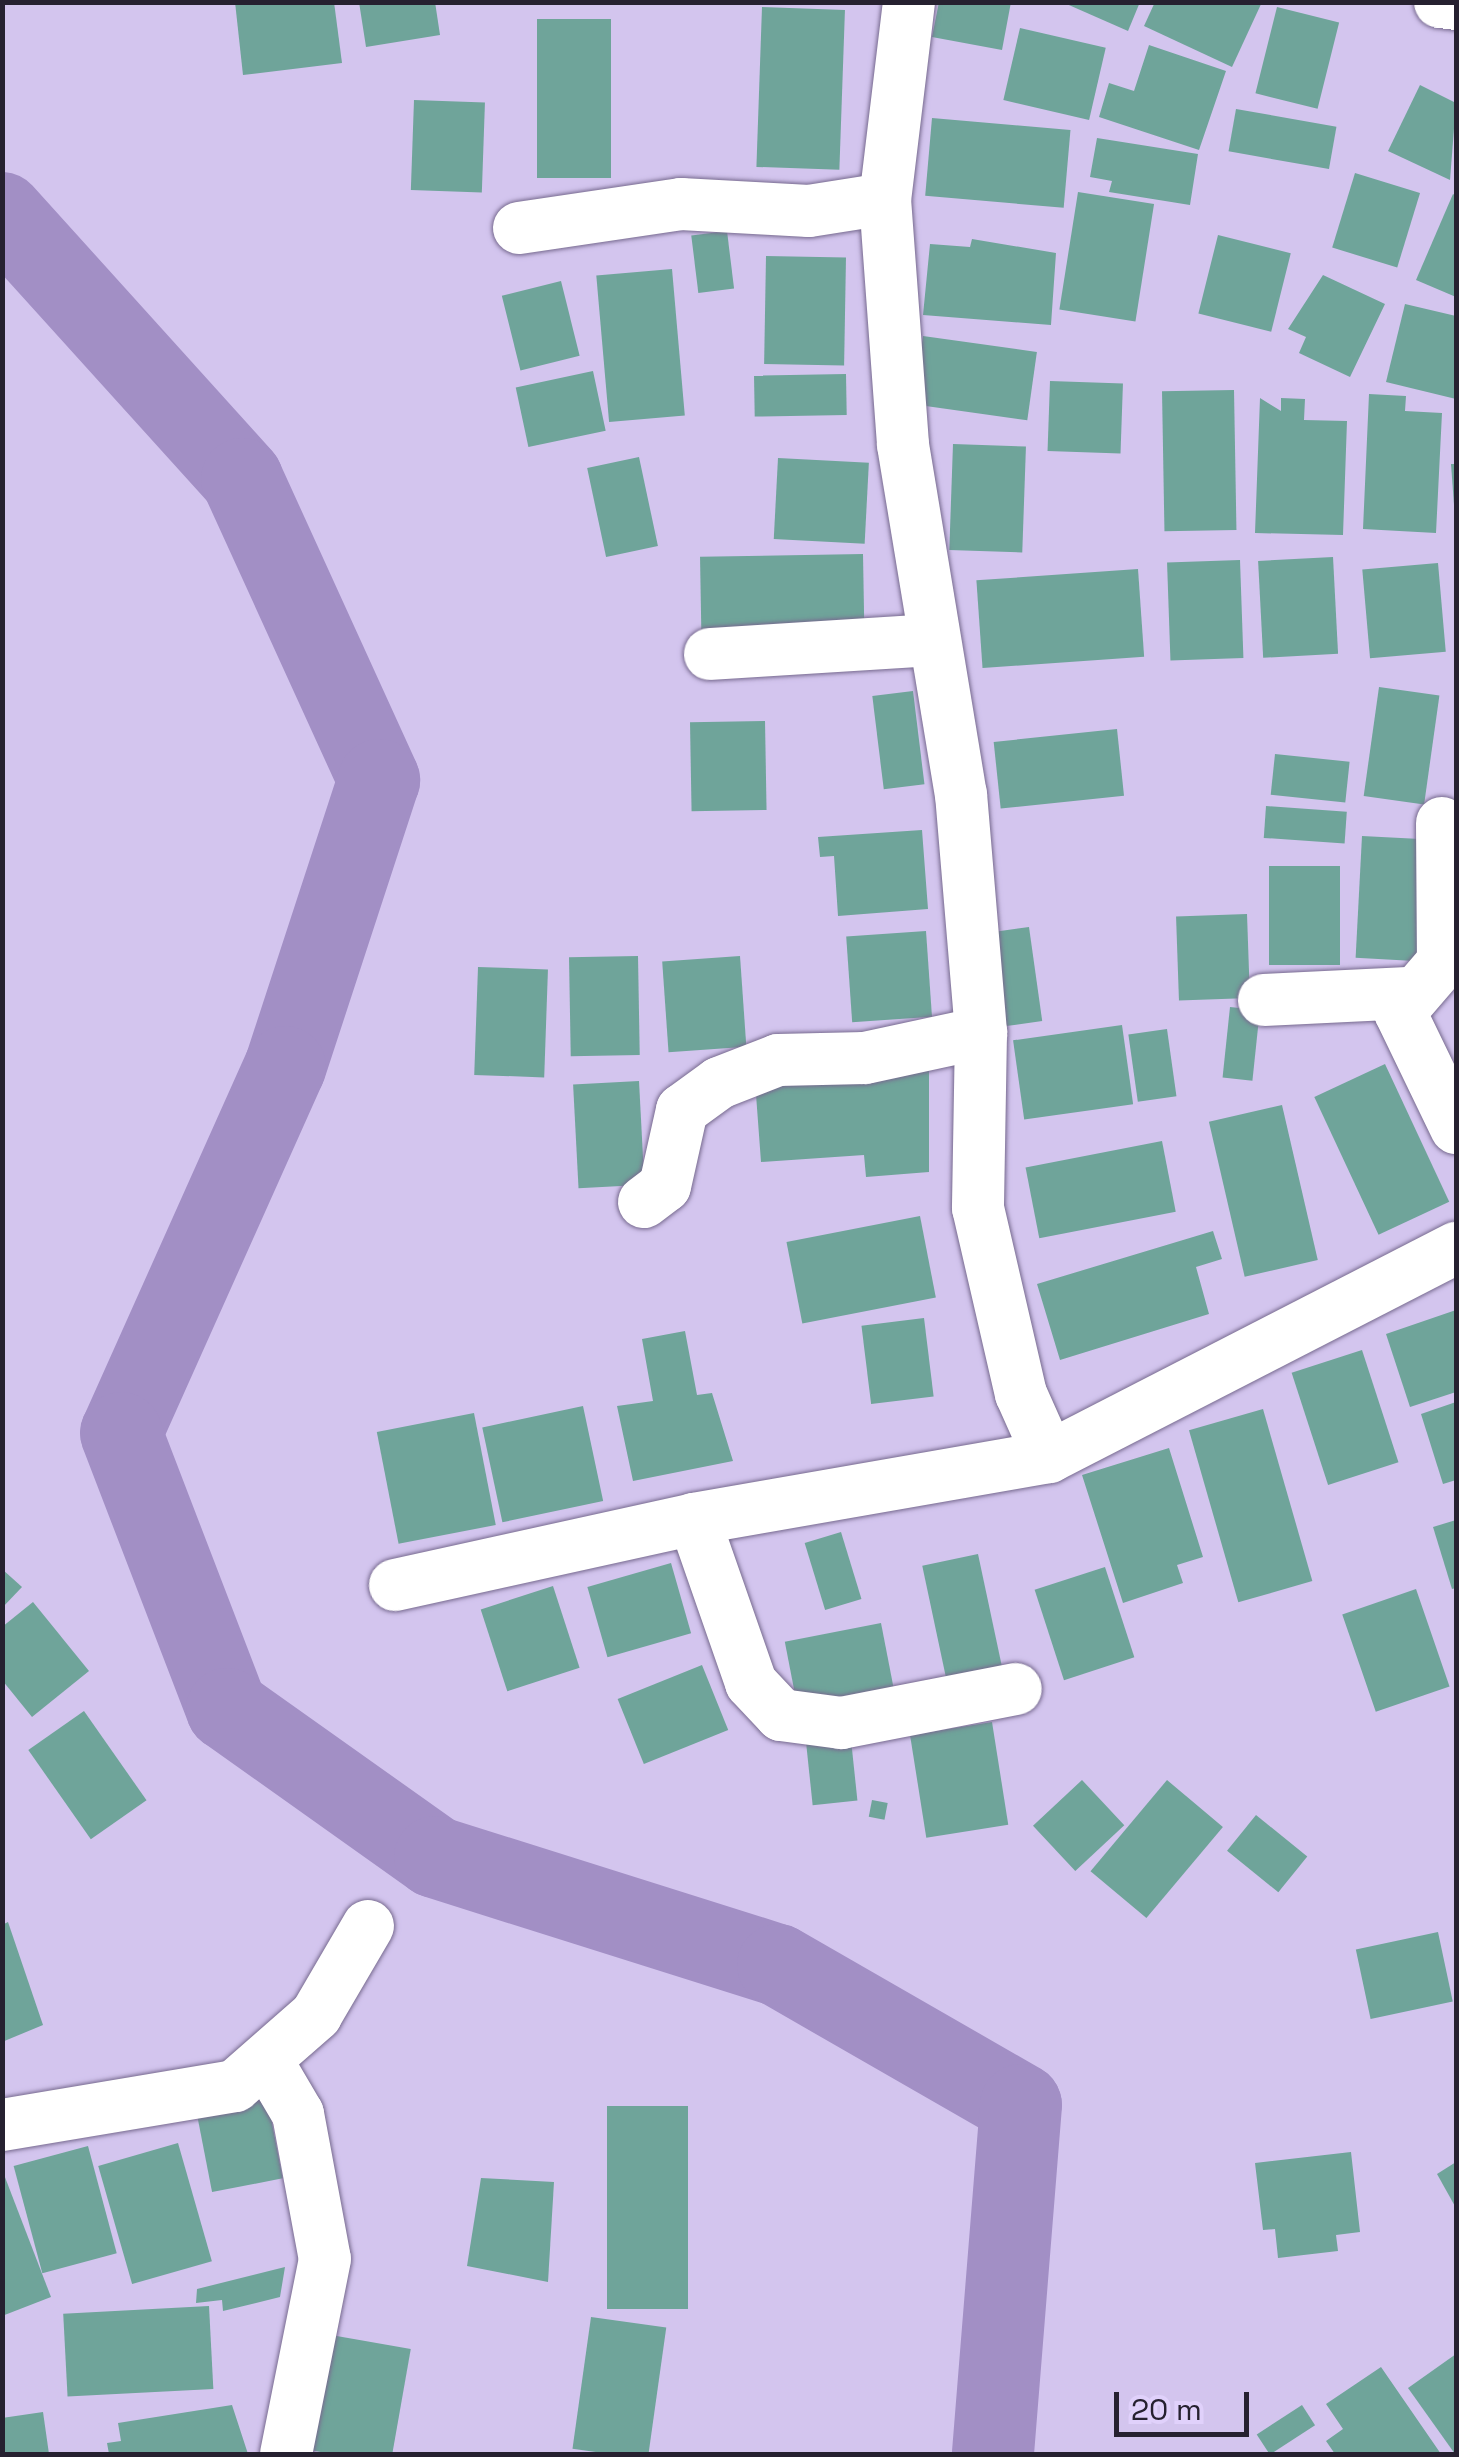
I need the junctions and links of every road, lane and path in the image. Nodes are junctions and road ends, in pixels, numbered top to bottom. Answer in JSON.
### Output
{"nodes":[{"id":1,"x":910,"y":2,"type":"edge"},
{"id":2,"x":1440,"y":2,"type":"edge"},
{"id":3,"x":1456,"y":4,"type":"edge"},
{"id":4,"x":885,"y":199,"type":"junction"},
{"id":5,"x":518,"y":228,"type":"dead end"},
{"id":6,"x":931,"y":640,"type":"junction"},
{"id":7,"x":710,"y":654,"type":"dead end"},
{"id":8,"x":1442,"y":823,"type":"dead end"},
{"id":9,"x":1408,"y":993,"type":"junction"},
{"id":10,"x":1264,"y":1000,"type":"dead end"},
{"id":11,"x":981,"y":1033,"type":"junction"},
{"id":12,"x":1456,"y":1128,"type":"edge"},
{"id":13,"x":644,"y":1202,"type":"dead end"},
{"id":14,"x":1456,"y":1248,"type":"edge"},
{"id":15,"x":1049,"y":1457,"type":"junction"},
{"id":16,"x":694,"y":1519,"type":"junction"},
{"id":17,"x":395,"y":1585,"type":"dead end"},
{"id":18,"x":1016,"y":1689,"type":"dead end"},
{"id":19,"x":368,"y":1926,"type":"dead end"},
{"id":20,"x":268,"y":2063,"type":"junction"},
{"id":21,"x":2,"y":2125,"type":"edge"},
{"id":22,"x":286,"y":2454,"type":"edge"}],
"edges":[{"from":1,"to":4,"type":"street"},
{"from":2,"to":3,"type":"street"},
{"from":4,"to":5,"type":"street"},
{"from":4,"to":6,"type":"street"},
{"from":6,"to":7,"type":"street"},
{"from":6,"to":11,"type":"street"},
{"from":8,"to":9,"type":"street"},
{"from":9,"to":10,"type":"street"},
{"from":9,"to":12,"type":"street"},
{"from":11,"to":13,"type":"street"},
{"from":11,"to":15,"type":"street"},
{"from":14,"to":15,"type":"street"},
{"from":15,"to":16,"type":"street"},
{"from":16,"to":17,"type":"street"},
{"from":16,"to":18,"type":"street"},
{"from":19,"to":20,"type":"street"},
{"from":20,"to":21,"type":"street"},
{"from":20,"to":22,"type":"street"}]}
